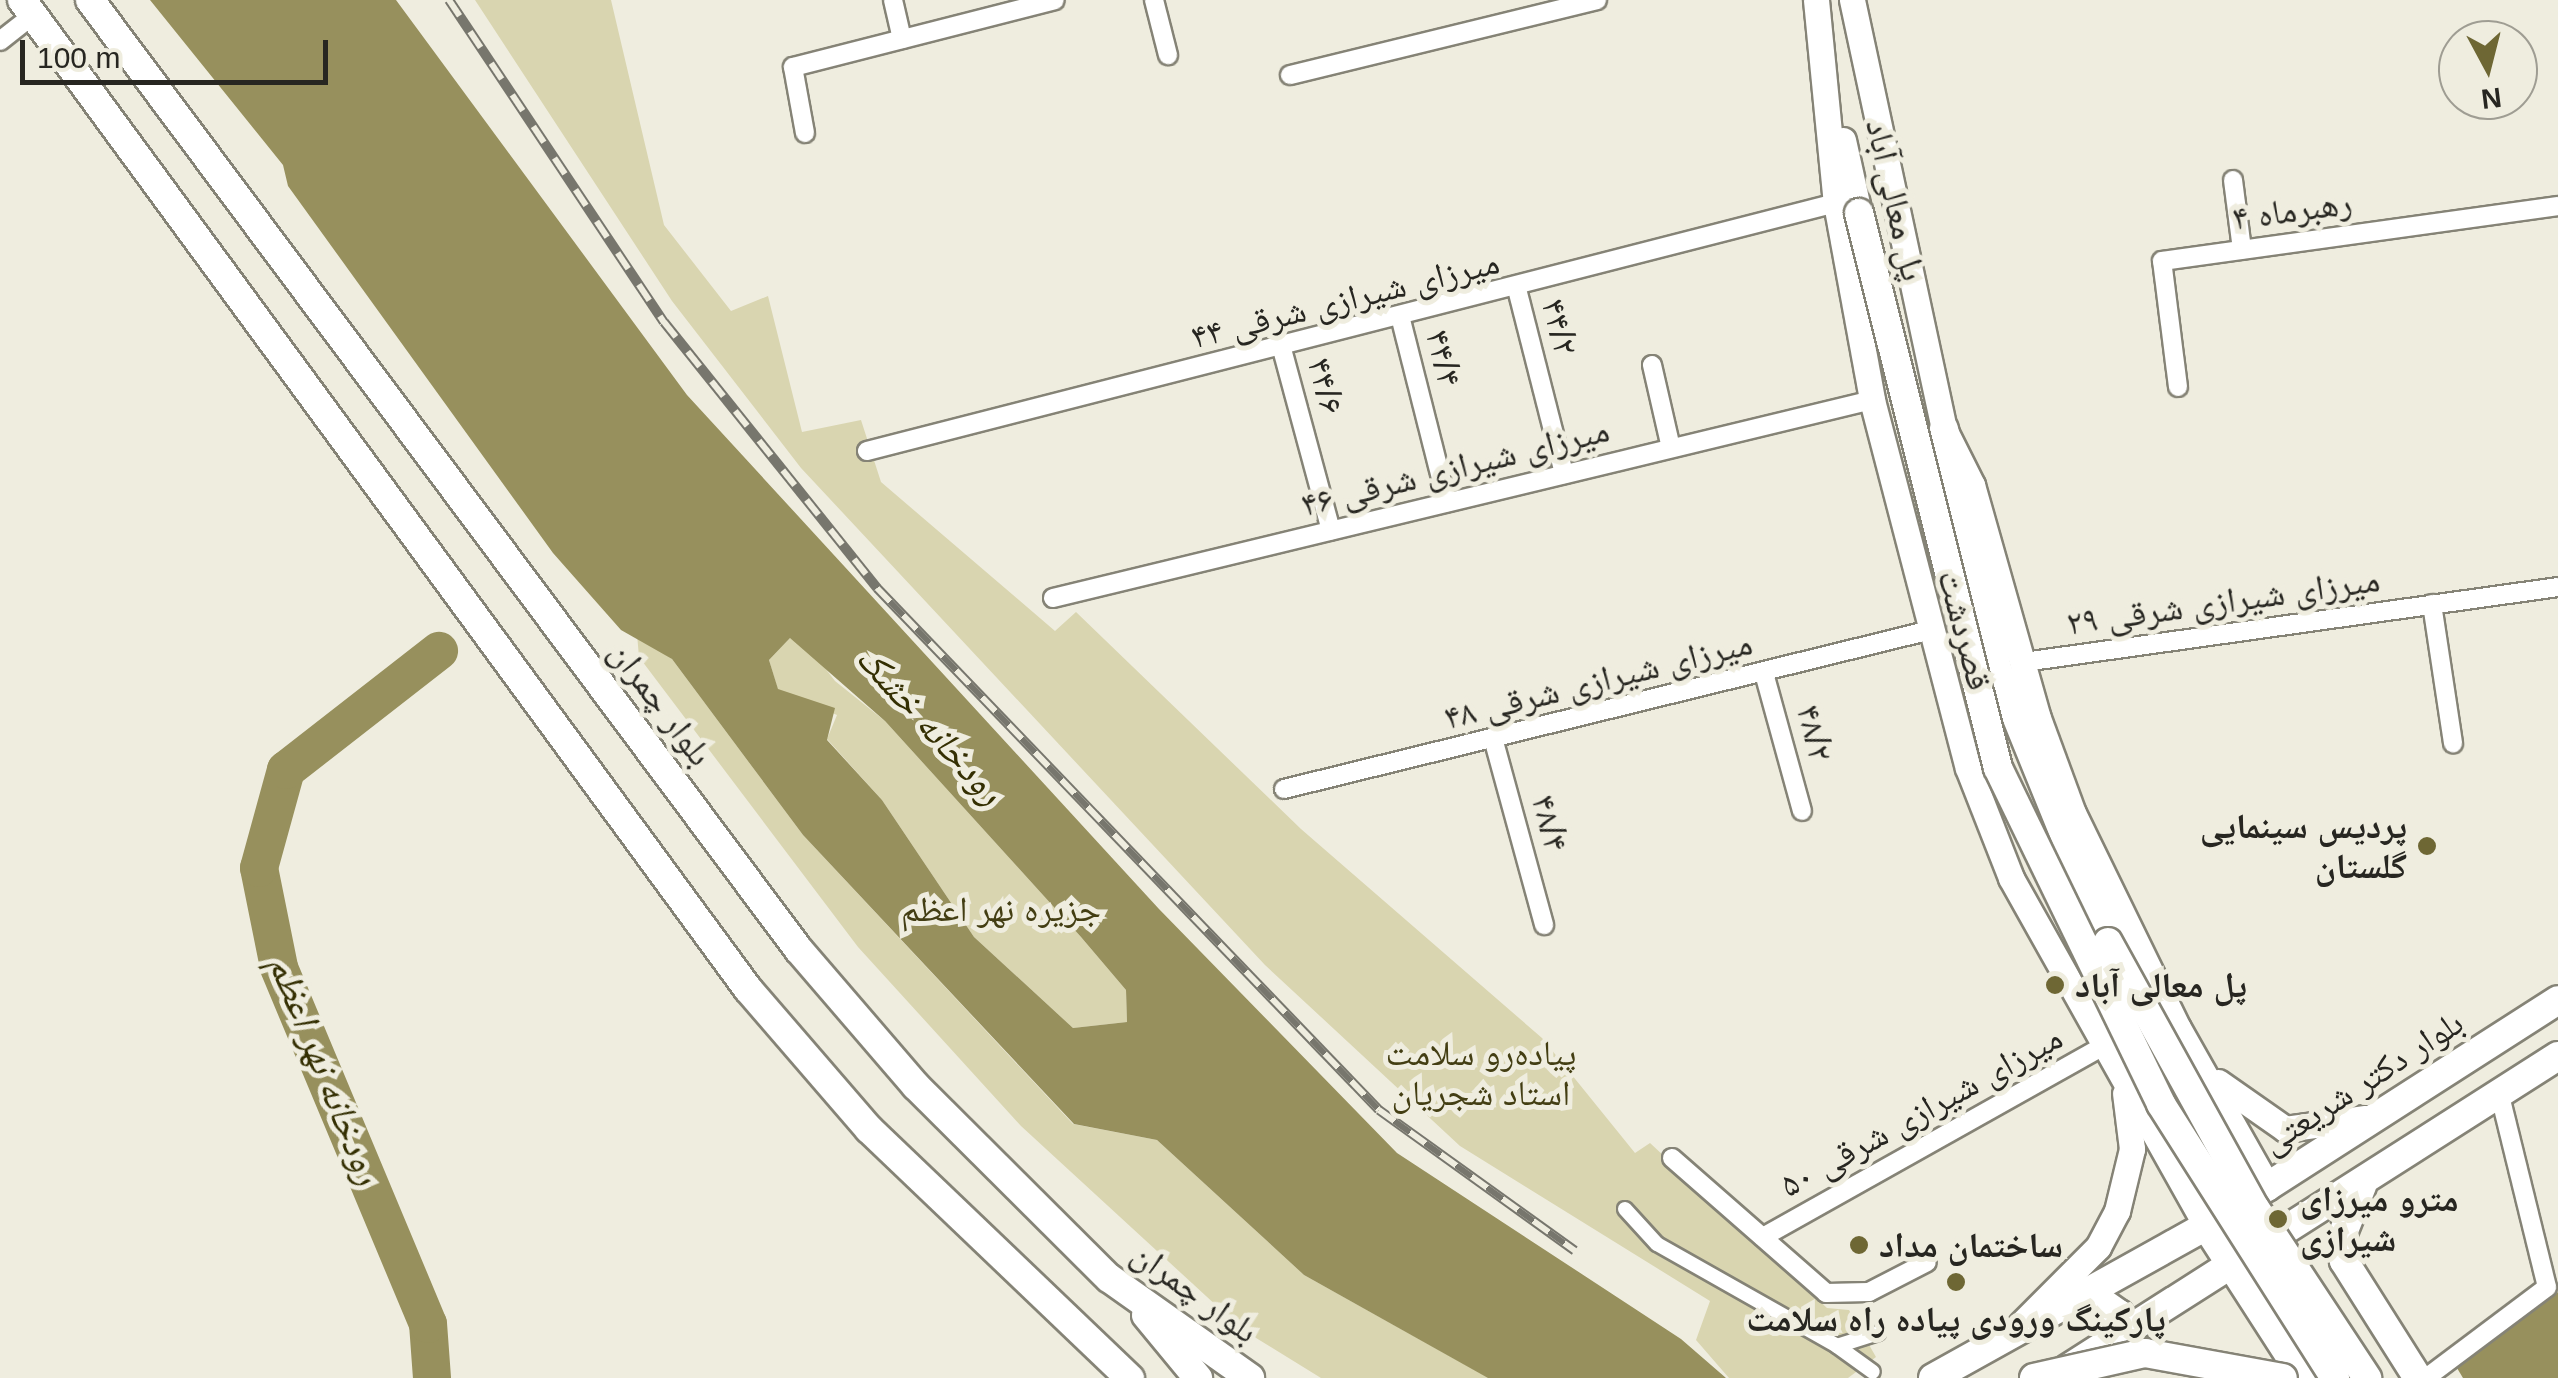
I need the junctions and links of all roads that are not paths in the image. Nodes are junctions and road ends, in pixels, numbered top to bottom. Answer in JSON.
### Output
{"nodes":[{"id":1,"x":90,"y":0,"type":"edge"},
{"id":2,"x":893,"y":0,"type":"edge"},
{"id":3,"x":1055,"y":0,"type":"edge"},
{"id":4,"x":1154,"y":0,"type":"edge"},
{"id":5,"x":1598,"y":0,"type":"edge"},
{"id":6,"x":1816,"y":0,"type":"edge"},
{"id":7,"x":1852,"y":0,"type":"edge"},
{"id":8,"x":28,"y":7,"type":"edge"},
{"id":9,"x":1002,"y":7,"type":"edge"},
{"id":10,"x":902,"y":40,"type":"junction"},
{"id":11,"x":0,"y":41,"type":"edge"},
{"id":12,"x":1168,"y":55,"type":"dead end"},
{"id":13,"x":1290,"y":75,"type":"dead end"},
{"id":14,"x":805,"y":132,"type":"dead end"},
{"id":15,"x":2234,"y":180,"type":"dead end"},
{"id":16,"x":2558,"y":206,"type":"edge"},
{"id":17,"x":1848,"y":208,"type":"junction"},
{"id":18,"x":2242,"y":249,"type":"junction"},
{"id":19,"x":1516,"y":289,"type":"junction"},
{"id":20,"x":1401,"y":320,"type":"junction"},
{"id":21,"x":1282,"y":349,"type":"junction"},
{"id":22,"x":1652,"y":365,"type":"dead end"},
{"id":23,"x":2178,"y":387,"type":"dead end"},
{"id":24,"x":1872,"y":400,"type":"junction"},
{"id":25,"x":1944,"y":428,"type":"junction"},
{"id":26,"x":1671,"y":448,"type":"junction"},
{"id":27,"x":868,"y":451,"type":"dead end"},
{"id":28,"x":1564,"y":474,"type":"junction"},
{"id":29,"x":1447,"y":502,"type":"junction"},
{"id":30,"x":1331,"y":531,"type":"junction"},
{"id":31,"x":2558,"y":587,"type":"edge"},
{"id":32,"x":1053,"y":598,"type":"dead end"},
{"id":33,"x":2432,"y":604,"type":"junction"},
{"id":34,"x":1927,"y":631,"type":"junction"},
{"id":35,"x":2024,"y":662,"type":"junction"},
{"id":36,"x":1764,"y":673,"type":"junction"},
{"id":37,"x":1493,"y":738,"type":"junction"},
{"id":38,"x":2453,"y":742,"type":"dead end"},
{"id":39,"x":1284,"y":790,"type":"dead end"},
{"id":40,"x":1802,"y":811,"type":"dead end"},
{"id":41,"x":1544,"y":925,"type":"dead end"},
{"id":42,"x":2558,"y":1000,"type":"edge"},
{"id":43,"x":2110,"y":1042,"type":"junction"},
{"id":44,"x":2558,"y":1056,"type":"edge"},
{"id":45,"x":2200,"y":1064,"type":"junction"},
{"id":46,"x":2122,"y":1068,"type":"junction"},
{"id":47,"x":2498,"y":1092,"type":"junction"},
{"id":48,"x":2375,"y":1115,"type":"junction"},
{"id":49,"x":2237,"y":1135,"type":"junction"},
{"id":50,"x":1672,"y":1158,"type":"dead end"},
{"id":51,"x":2364,"y":1183,"type":"junction"},
{"id":52,"x":2268,"y":1187,"type":"junction"},
{"id":53,"x":1625,"y":1209,"type":"dead end"},
{"id":54,"x":2206,"y":1226,"type":"junction"},
{"id":55,"x":2292,"y":1229,"type":"junction"},
{"id":56,"x":1763,"y":1237,"type":"junction"},
{"id":57,"x":1927,"y":1262,"type":"dead end"},
{"id":58,"x":2232,"y":1267,"type":"junction"},
{"id":59,"x":1123,"y":1287,"type":"junction"},
{"id":60,"x":2357,"y":1287,"type":"junction"},
{"id":61,"x":2089,"y":1293,"type":"junction"},
{"id":62,"x":2016,"y":1328,"type":"junction"},
{"id":63,"x":1878,"y":1333,"type":"dead end"},
{"id":64,"x":2119,"y":1335,"type":"junction"},
{"id":65,"x":2276,"y":1338,"type":"junction"},
{"id":66,"x":1838,"y":1346,"type":"junction"},
{"id":67,"x":1873,"y":1372,"type":"dead end"},
{"id":68,"x":2418,"y":1374,"type":"edge"},
{"id":69,"x":1130,"y":1378,"type":"edge"},
{"id":70,"x":1198,"y":1378,"type":"edge"},
{"id":71,"x":1250,"y":1378,"type":"edge"},
{"id":72,"x":1933,"y":1378,"type":"edge"},
{"id":73,"x":2034,"y":1378,"type":"edge"},
{"id":74,"x":2053,"y":1378,"type":"edge"},
{"id":75,"x":2283,"y":1378,"type":"edge"},
{"id":76,"x":2304,"y":1378,"type":"edge"},
{"id":77,"x":2335,"y":1378,"type":"edge"},
{"id":78,"x":2367,"y":1378,"type":"edge"}],
"edges":[{"from":1,"to":59,"type":"main road","name":"بلوار چمران"},
{"from":2,"to":10,"type":"street"},
{"from":3,"to":9,"type":"street"},
{"from":4,"to":12,"type":"street"},
{"from":5,"to":13,"type":"street"},
{"from":6,"to":17,"type":"main road","name":"پل معالی آباد"},
{"from":7,"to":25,"type":"main road","name":"قصردشت"},
{"from":8,"to":11,"type":"street"},
{"from":8,"to":69,"type":"main road"},
{"from":9,"to":10,"type":"street"},
{"from":10,"to":14,"type":"street"},
{"from":15,"to":18,"type":"street"},
{"from":16,"to":18,"type":"street","name":"۴ رهبرماه"},
{"from":17,"to":19,"type":"street","name":"۴۴ میرزای شیرازی شرقی"},
{"from":17,"to":24,"type":"main road","name":"قصردشت"},
{"from":17,"to":77,"type":"main road","name":"پل معالی آباد","bridge":true},
{"from":18,"to":23,"type":"street","name":"۴ رهبرماه"},
{"from":19,"to":20,"type":"street","name":"۴۴ میرزای شیرازی شرقی"},
{"from":19,"to":28,"type":"street","name":"۴۴/۲"},
{"from":20,"to":21,"type":"street","name":"۴۴ میرزای شیرازی شرقی"},
{"from":20,"to":29,"type":"street","name":"۴۴/۴"},
{"from":21,"to":27,"type":"street","name":"۴۴ میرزای شیرازی شرقی"},
{"from":21,"to":30,"type":"street","name":"۴۴/۶"},
{"from":22,"to":26,"type":"street"},
{"from":24,"to":26,"type":"street","name":"۴۶ میرزای شیرازی شرقی"},
{"from":24,"to":34,"type":"main road","name":"قصردشت"},
{"from":25,"to":35,"type":"main road","name":"قصردشت"},
{"from":25,"to":78,"type":"main road","bridge":true},
{"from":26,"to":28,"type":"street","name":"۴۶ میرزای شیرازی شرقی"},
{"from":28,"to":29,"type":"street","name":"۴۶ میرزای شیرازی شرقی"},
{"from":29,"to":30,"type":"street","name":"۴۶ میرزای شیرازی شرقی"},
{"from":30,"to":32,"type":"street","name":"۴۶ میرزای شیرازی شرقی"},
{"from":31,"to":33,"type":"street","name":"۲۹ میرزای شیرازی شرقی"},
{"from":33,"to":35,"type":"street","name":"۲۹ میرزای شیرازی شرقی"},
{"from":33,"to":38,"type":"street"},
{"from":34,"to":36,"type":"street","name":"۴۸ میرزای شیرازی شرقی"},
{"from":34,"to":43,"type":"main road","name":"قصردشت"},
{"from":35,"to":45,"type":"main road","name":"قصردشت"},
{"from":36,"to":37,"type":"street","name":"۴۸ میرزای شیرازی شرقی"},
{"from":36,"to":40,"type":"street","name":"۴۸/۲"},
{"from":37,"to":39,"type":"street","name":"۴۸ میرزای شیرازی شرقی"},
{"from":37,"to":41,"type":"street","name":"۴۸/۴"},
{"from":42,"to":48,"type":"main road","name":"بلوار دکتر شریعتی"},
{"from":43,"to":46,"type":"main road","name":"قصردشت"},
{"from":43,"to":56,"type":"street","name":"۵۰ میرزای شیرازی شرقی"},
{"from":44,"to":47,"type":"main road"},
{"from":45,"to":48,"type":"main road"},
{"from":45,"to":49,"type":"main road","name":"قصردشت"},
{"from":46,"to":49,"type":"main road"},
{"from":46,"to":54,"type":"main road","name":"قصردشت"},
{"from":46,"to":62,"type":"main road"},
{"from":47,"to":51,"type":"main road"},
{"from":47,"to":68,"type":"street"},
{"from":48,"to":52,"type":"main road","name":"بلوار دکتر شریعتی"},
{"from":49,"to":52,"type":"main road","name":"قصردشت"},
{"from":50,"to":56,"type":"street"},
{"from":51,"to":55,"type":"main road"},
{"from":51,"to":60,"type":"main road"},
{"from":52,"to":54,"type":"main road","name":"بلوار دکتر شریعتی"},
{"from":52,"to":55,"type":"main road"},
{"from":53,"to":66,"type":"street"},
{"from":54,"to":58,"type":"main road"},
{"from":54,"to":61,"type":"main road"},
{"from":55,"to":58,"type":"main road"},
{"from":56,"to":57,"type":"street"},
{"from":58,"to":64,"type":"main road"},
{"from":58,"to":65,"type":"main road"},
{"from":59,"to":70,"type":"main road"},
{"from":59,"to":71,"type":"main road","name":"بلوار چمران"},
{"from":60,"to":65,"type":"main road"},
{"from":60,"to":68,"type":"main road"},
{"from":61,"to":62,"type":"main road"},
{"from":61,"to":64,"type":"main road"},
{"from":62,"to":72,"type":"main road"},
{"from":63,"to":66,"type":"street"},
{"from":64,"to":74,"type":"main road"},
{"from":65,"to":76,"type":"main road"},
{"from":66,"to":67,"type":"street"},
{"from":73,"to":75,"type":"main road","bridge":true}]}
